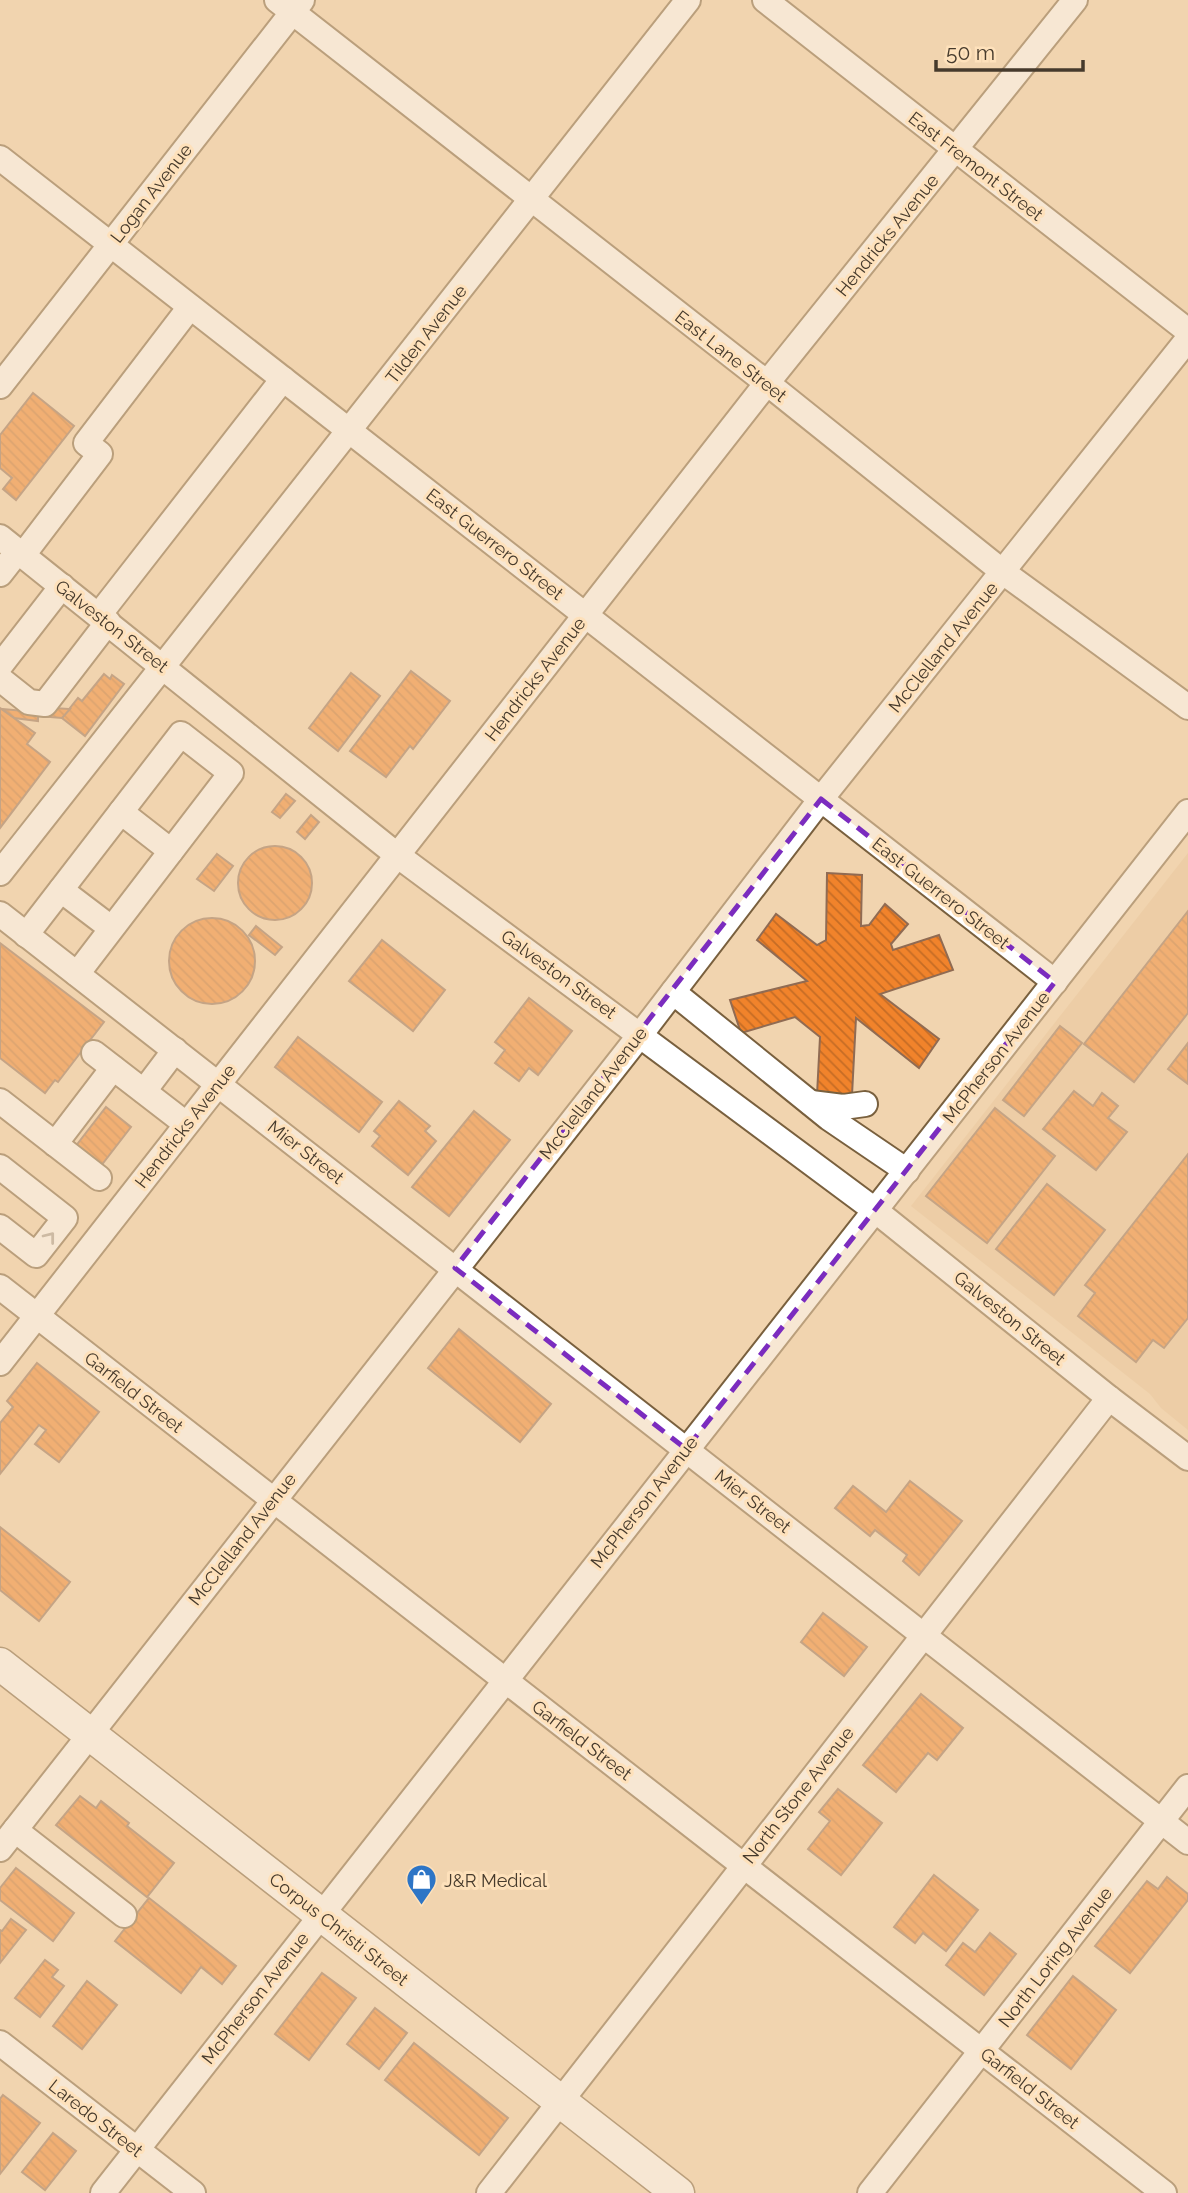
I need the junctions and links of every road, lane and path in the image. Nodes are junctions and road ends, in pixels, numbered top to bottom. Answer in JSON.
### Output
{"nodes":[{"id":1,"x":688,"y":0,"type":"edge"},
{"id":2,"x":765,"y":0,"type":"edge"},
{"id":3,"x":1075,"y":0,"type":"edge"},
{"id":4,"x":291,"y":4,"type":"edge"},
{"id":5,"x":956,"y":150,"type":"junction"},
{"id":6,"x":0,"y":159,"type":"edge"},
{"id":7,"x":532,"y":200,"type":"junction"},
{"id":8,"x":110,"y":245,"type":"junction"},
{"id":9,"x":190,"y":307,"type":"junction"},
{"id":10,"x":1188,"y":331,"type":"edge"},
{"id":11,"x":1188,"y":339,"type":"edge"},
{"id":12,"x":284,"y":379,"type":"junction"},
{"id":13,"x":767,"y":383,"type":"junction"},
{"id":14,"x":0,"y":386,"type":"edge"},
{"id":15,"x":350,"y":431,"type":"junction"},
{"id":16,"x":14,"y":548,"type":"edge"},
{"id":17,"x":1003,"y":572,"type":"junction"},
{"id":18,"x":0,"y":574,"type":"edge"},
{"id":19,"x":62,"y":586,"type":"junction"},
{"id":20,"x":586,"y":614,"type":"junction"},
{"id":21,"x":103,"y":619,"type":"junction"},
{"id":22,"x":0,"y":666,"type":"edge"},
{"id":23,"x":163,"y":666,"type":"junction"},
{"id":24,"x":0,"y":679,"type":"edge"},
{"id":25,"x":1188,"y":707,"type":"edge"},
{"id":26,"x":821,"y":799,"type":"junction"},
{"id":27,"x":1188,"y":812,"type":"edge"},
{"id":28,"x":121,"y":813,"type":"junction"},
{"id":29,"x":171,"y":851,"type":"junction"},
{"id":30,"x":397,"y":855,"type":"junction"},
{"id":31,"x":0,"y":873,"type":"edge"},
{"id":32,"x":61,"y":890,"type":"junction"},
{"id":33,"x":0,"y":914,"type":"edge"},
{"id":34,"x":111,"y":928,"type":"junction"},
{"id":35,"x":26,"y":935,"type":"junction"},
{"id":36,"x":77,"y":974,"type":"junction"},
{"id":37,"x":1055,"y":982,"type":"junction"},
{"id":38,"x":673,"y":992,"type":"junction"},
{"id":39,"x":640,"y":1034,"type":"junction"},
{"id":40,"x":175,"y":1050,"type":"junction"},
{"id":41,"x":218,"y":1083,"type":"junction"},
{"id":42,"x":144,"y":1091,"type":"junction"},
{"id":43,"x":0,"y":1101,"type":"edge"},
{"id":44,"x":811,"y":1103,"type":"junction"},
{"id":45,"x":865,"y":1104,"type":"dead end"},
{"id":46,"x":186,"y":1124,"type":"junction"},
{"id":47,"x":55,"y":1144,"type":"junction"},
{"id":48,"x":0,"y":1167,"type":"edge"},
{"id":49,"x":907,"y":1171,"type":"junction"},
{"id":50,"x":99,"y":1178,"type":"dead end"},
{"id":51,"x":876,"y":1211,"type":"junction"},
{"id":52,"x":0,"y":1227,"type":"edge"},
{"id":53,"x":455,"y":1268,"type":"junction"},
{"id":54,"x":0,"y":1287,"type":"edge"},
{"id":55,"x":37,"y":1316,"type":"junction"},
{"id":56,"x":0,"y":1363,"type":"edge"},
{"id":57,"x":1109,"y":1398,"type":"junction"},
{"id":58,"x":686,"y":1449,"type":"junction"},
{"id":59,"x":1188,"y":1458,"type":"edge"},
{"id":60,"x":273,"y":1500,"type":"junction"},
{"id":61,"x":923,"y":1634,"type":"junction"},
{"id":62,"x":0,"y":1664,"type":"edge"},
{"id":63,"x":505,"y":1681,"type":"junction"},
{"id":64,"x":90,"y":1734,"type":"junction"},
{"id":65,"x":1188,"y":1787,"type":"edge"},
{"id":66,"x":1162,"y":1821,"type":"junction"},
{"id":67,"x":15,"y":1830,"type":"junction"},
{"id":68,"x":1188,"y":1842,"type":"edge"},
{"id":69,"x":0,"y":1849,"type":"edge"},
{"id":70,"x":744,"y":1865,"type":"junction"},
{"id":71,"x":321,"y":1914,"type":"junction"},
{"id":72,"x":124,"y":1915,"type":"dead end"},
{"id":73,"x":0,"y":2043,"type":"edge"},
{"id":74,"x":982,"y":2050,"type":"junction"},
{"id":75,"x":560,"y":2101,"type":"junction"},
{"id":76,"x":136,"y":2149,"type":"junction"},
{"id":77,"x":103,"y":2193,"type":"edge"},
{"id":78,"x":193,"y":2193,"type":"edge"},
{"id":79,"x":489,"y":2193,"type":"edge"},
{"id":80,"x":678,"y":2193,"type":"edge"},
{"id":81,"x":870,"y":2193,"type":"edge"},
{"id":82,"x":1164,"y":2193,"type":"edge"}],
"edges":[{"from":1,"to":7,"type":"street","name":"Tilden Avenue"},
{"from":2,"to":5,"type":"street","name":"East Fremont Street"},
{"from":3,"to":5,"type":"street","name":"Hendricks Avenue"},
{"from":4,"to":7,"type":"street","name":"East Lane Street"},
{"from":4,"to":8,"type":"street","name":"Logan Avenue"},
{"from":5,"to":10,"type":"street","name":"East Fremont Street"},
{"from":5,"to":13,"type":"street","name":"Hendricks Avenue"},
{"from":6,"to":8,"type":"street","name":"East Guerrero Street"},
{"from":7,"to":13,"type":"street","name":"East Lane Street"},
{"from":7,"to":15,"type":"street","name":"Tilden Avenue"},
{"from":8,"to":9,"type":"street","name":"East Guerrero Street"},
{"from":8,"to":14,"type":"street","name":"Logan Avenue"},
{"from":9,"to":12,"type":"street","name":"East Guerrero Street"},
{"from":9,"to":16,"type":"street"},
{"from":11,"to":17,"type":"street","name":"McClelland Avenue"},
{"from":12,"to":15,"type":"street","name":"East Guerrero Street"},
{"from":12,"to":21,"type":"street"},
{"from":13,"to":17,"type":"street","name":"East Lane Street"},
{"from":13,"to":20,"type":"street","name":"Hendricks Avenue"},
{"from":15,"to":20,"type":"street","name":"East Guerrero Street"},
{"from":15,"to":23,"type":"street","name":"Tilden Avenue"},
{"from":16,"to":18,"type":"street"},
{"from":16,"to":19,"type":"street","name":"Galveston Street"},
{"from":17,"to":25,"type":"street","name":"East Lane Street"},
{"from":17,"to":26,"type":"street","name":"McClelland Avenue"},
{"from":19,"to":21,"type":"street","name":"Galveston Street"},
{"from":19,"to":22,"type":"street"},
{"from":20,"to":26,"type":"street","name":"East Guerrero Street"},
{"from":20,"to":30,"type":"street","name":"Hendricks Avenue"},
{"from":21,"to":23,"type":"street","name":"Galveston Street"},
{"from":21,"to":24,"type":"street"},
{"from":23,"to":30,"type":"street","name":"Galveston Street"},
{"from":23,"to":31,"type":"street","name":"Tilden Avenue"},
{"from":26,"to":37,"type":"street","name":"East Guerrero Street"},
{"from":26,"to":38,"type":"street","name":"McClelland Avenue"},
{"from":27,"to":37,"type":"street","name":"McPherson Avenue"},
{"from":28,"to":29,"type":"street"},
{"from":28,"to":29,"type":"street"},
{"from":28,"to":32,"type":"street"},
{"from":29,"to":34,"type":"street"},
{"from":30,"to":39,"type":"street","name":"Galveston Street"},
{"from":30,"to":41,"type":"street","name":"Hendricks Avenue"},
{"from":32,"to":34,"type":"street"},
{"from":32,"to":35,"type":"street"},
{"from":33,"to":35,"type":"street","name":"Mier Street"},
{"from":34,"to":36,"type":"street"},
{"from":35,"to":36,"type":"street","name":"Mier Street"},
{"from":36,"to":40,"type":"street","name":"Mier Street"},
{"from":37,"to":49,"type":"street","name":"McPherson Avenue"},
{"from":38,"to":39,"type":"street","name":"McClelland Avenue"},
{"from":38,"to":44,"type":"street"},
{"from":39,"to":51,"type":"street","name":"Galveston Street"},
{"from":39,"to":53,"type":"street","name":"McClelland Avenue"},
{"from":40,"to":41,"type":"street","name":"Mier Street"},
{"from":40,"to":42,"type":"street"},
{"from":41,"to":46,"type":"street","name":"Hendricks Avenue"},
{"from":41,"to":53,"type":"street","name":"Mier Street"},
{"from":42,"to":46,"type":"street"},
{"from":42,"to":47,"type":"street"},
{"from":43,"to":47,"type":"street"},
{"from":44,"to":45,"type":"street"},
{"from":44,"to":49,"type":"street"},
{"from":46,"to":55,"type":"street","name":"Hendricks Avenue"},
{"from":47,"to":50,"type":"street"},
{"from":52,"to":48,"type":"street","one_way":true},
{"from":49,"to":51,"type":"street","name":"McPherson Avenue"},
{"from":51,"to":57,"type":"street","name":"Galveston Street"},
{"from":51,"to":58,"type":"street","name":"McPherson Avenue"},
{"from":53,"to":58,"type":"street","name":"Mier Street"},
{"from":53,"to":60,"type":"street","name":"McClelland Avenue"},
{"from":54,"to":55,"type":"street","name":"Garfield Street"},
{"from":55,"to":56,"type":"street","name":"Hendricks Avenue"},
{"from":55,"to":60,"type":"street","name":"Garfield Street"},
{"from":57,"to":59,"type":"street","name":"Galveston Street"},
{"from":57,"to":61,"type":"street","name":"North Stone Avenue"},
{"from":58,"to":61,"type":"street","name":"Mier Street"},
{"from":58,"to":63,"type":"street","name":"McPherson Avenue"},
{"from":60,"to":63,"type":"street","name":"Garfield Street"},
{"from":60,"to":64,"type":"street","name":"McClelland Avenue"},
{"from":61,"to":66,"type":"street","name":"Mier Street"},
{"from":61,"to":70,"type":"street","name":"North Stone Avenue"},
{"from":62,"to":64,"type":"main road","name":"Corpus Christi Street"},
{"from":63,"to":70,"type":"street","name":"Garfield Street"},
{"from":63,"to":71,"type":"street","name":"McPherson Avenue"},
{"from":64,"to":67,"type":"street","name":"McClelland Avenue"},
{"from":64,"to":71,"type":"main road","name":"Corpus Christi Street"},
{"from":65,"to":66,"type":"street","name":"North Loring Avenue"},
{"from":66,"to":68,"type":"street","name":"Mier Street"},
{"from":66,"to":74,"type":"street","name":"North Loring Avenue"},
{"from":67,"to":69,"type":"street","name":"McClelland Avenue"},
{"from":67,"to":72,"type":"street"},
{"from":70,"to":74,"type":"street","name":"Garfield Street"},
{"from":70,"to":75,"type":"street","name":"North Stone Avenue"},
{"from":71,"to":75,"type":"main road","name":"Corpus Christi Street"},
{"from":71,"to":76,"type":"street","name":"McPherson Avenue"},
{"from":73,"to":76,"type":"street","name":"Laredo Street"},
{"from":74,"to":81,"type":"street","name":"North Loring Avenue"},
{"from":74,"to":82,"type":"street","name":"Garfield Street"},
{"from":75,"to":79,"type":"street","name":"North Stone Avenue"},
{"from":75,"to":80,"type":"main road","name":"Corpus Christi Street"},
{"from":76,"to":77,"type":"street","name":"McPherson Avenue"},
{"from":76,"to":78,"type":"street","name":"Laredo Street"}]}
